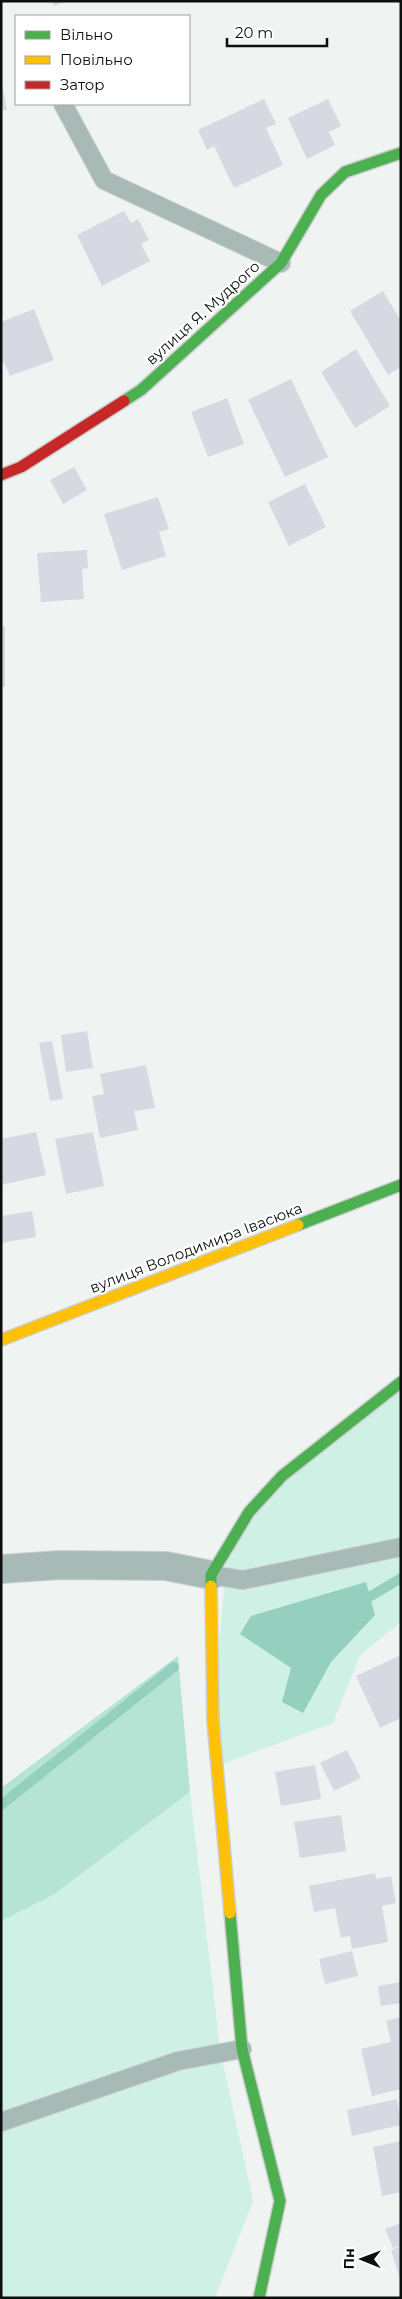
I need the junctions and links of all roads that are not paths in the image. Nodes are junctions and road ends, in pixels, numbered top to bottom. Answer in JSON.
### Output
{"nodes":[{"id":1,"x":65,"y":105,"type":"edge"},
{"id":2,"x":401,"y":154,"type":"edge"},
{"id":3,"x":281,"y":263,"type":"junction"},
{"id":4,"x":1,"y":475,"type":"edge"},
{"id":5,"x":401,"y":1184,"type":"edge"},
{"id":6,"x":1,"y":1340,"type":"edge"},
{"id":7,"x":401,"y":1382,"type":"edge"},
{"id":8,"x":397,"y":1548,"type":"edge"},
{"id":9,"x":1,"y":1569,"type":"edge"},
{"id":10,"x":211,"y":1575,"type":"junction"},
{"id":11,"x":242,"y":2049,"type":"junction"},
{"id":12,"x":1,"y":2122,"type":"edge"},
{"id":13,"x":259,"y":2298,"type":"edge"}],
"edges":[{"from":1,"to":3,"type":"lane"},
{"from":2,"to":3,"type":"street","name":"вулиця Я. Мудрого"},
{"from":3,"to":4,"type":"street","name":"вулиця Я. Мудрого"},
{"from":5,"to":6,"type":"street","name":"вулиця Володимира Івасюка"},
{"from":7,"to":10,"type":"street"},
{"from":8,"to":10,"type":"lane"},
{"from":9,"to":10,"type":"street"},
{"from":10,"to":11,"type":"street"},
{"from":11,"to":12,"type":"lane"},
{"from":11,"to":13,"type":"street"}]}
